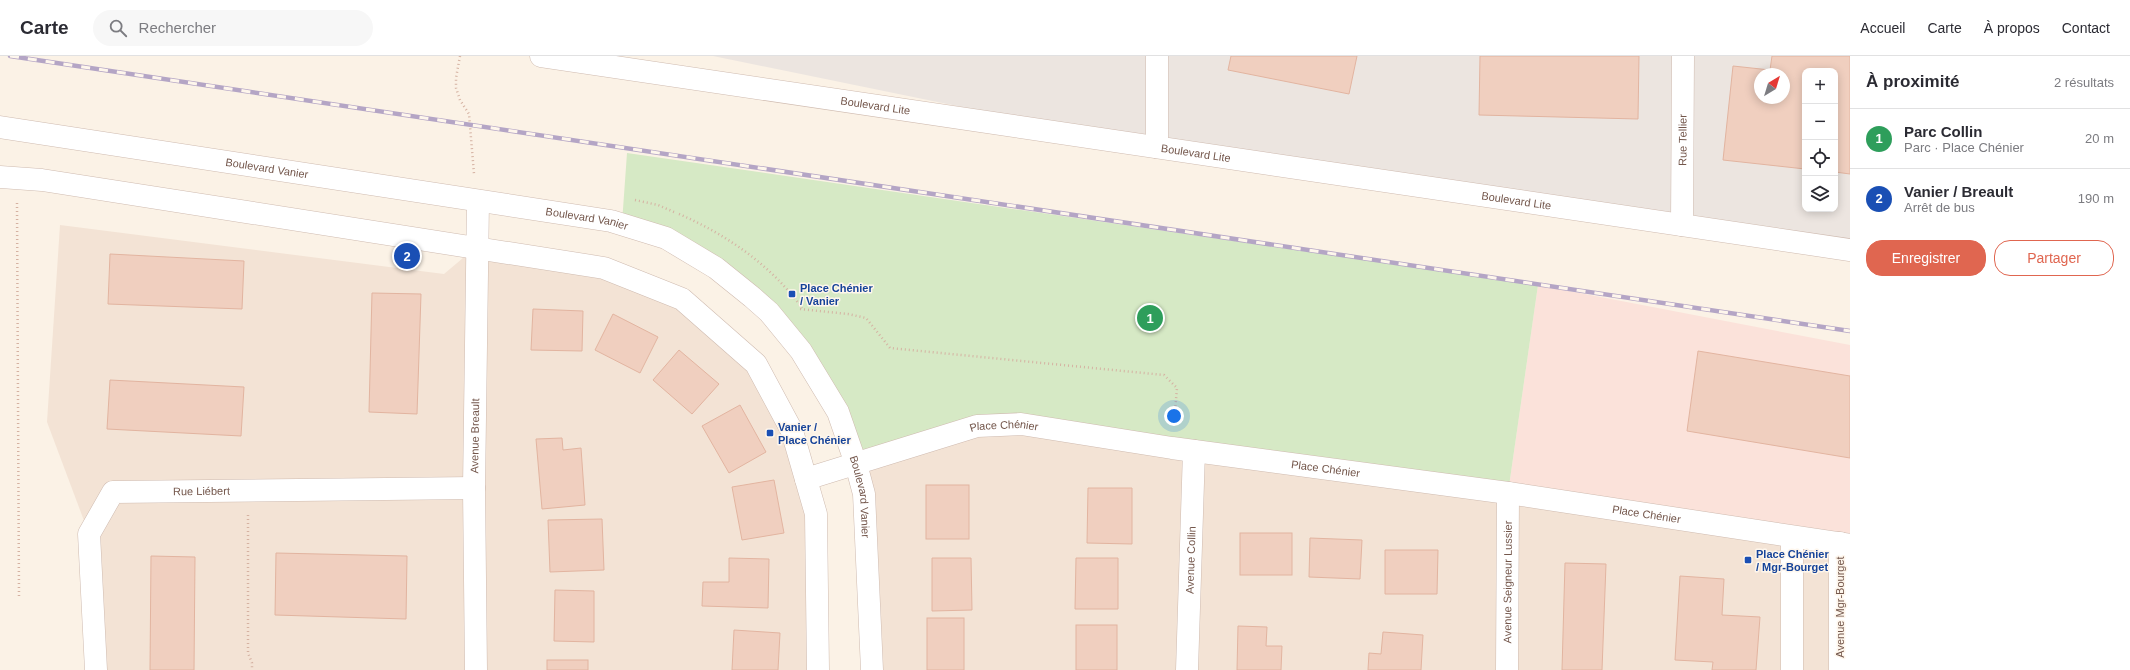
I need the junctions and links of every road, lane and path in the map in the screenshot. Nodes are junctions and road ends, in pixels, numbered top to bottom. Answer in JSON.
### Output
{"nodes":[{"id":1,"x":460,"y":56,"type":"edge"},
{"id":2,"x":541,"y":56,"type":"edge"},
{"id":3,"x":1157,"y":56,"type":"edge"},
{"id":4,"x":1683,"y":56,"type":"edge"},
{"id":5,"x":0,"y":127,"type":"edge"},
{"id":6,"x":1157,"y":146,"type":"junction"},
{"id":7,"x":474,"y":174,"type":"dead end"},
{"id":8,"x":0,"y":177,"type":"edge"},
{"id":9,"x":478,"y":201,"type":"junction"},
{"id":10,"x":1682,"y":225,"type":"junction"},
{"id":11,"x":16,"y":237,"type":"dead end"},
{"id":12,"x":476,"y":247,"type":"junction"},
{"id":13,"x":1850,"y":250,"type":"edge"},
{"id":14,"x":769,"y":312,"type":"junction"},
{"id":15,"x":1172,"y":448,"type":"junction"},
{"id":16,"x":1194,"y":451,"type":"junction"},
{"id":17,"x":856,"y":464,"type":"junction"},
{"id":18,"x":806,"y":479,"type":"junction"},
{"id":19,"x":474,"y":488,"type":"junction"},
{"id":20,"x":248,"y":490,"type":"junction"},
{"id":21,"x":1508,"y":493,"type":"junction"},
{"id":22,"x":1792,"y":537,"type":"junction"},
{"id":23,"x":1845,"y":544,"type":"edge"},
{"id":24,"x":19,"y":598,"type":"dead end"},
{"id":25,"x":96,"y":670,"type":"edge"},
{"id":26,"x":252,"y":670,"type":"edge"},
{"id":27,"x":476,"y":670,"type":"edge"},
{"id":28,"x":818,"y":670,"type":"edge"},
{"id":29,"x":872,"y":670,"type":"edge"},
{"id":30,"x":1187,"y":670,"type":"edge"},
{"id":31,"x":1507,"y":670,"type":"edge"},
{"id":32,"x":1792,"y":670,"type":"edge"},
{"id":33,"x":1840,"y":670,"type":"edge"}],
"edges":[{"from":1,"to":7,"type":"path"},
{"from":2,"to":6,"type":"street","name":"Boulevard Lite"},
{"from":3,"to":6,"type":"street"},
{"from":4,"to":10,"type":"street","name":"Rue Tellier"},
{"from":5,"to":9,"type":"street","name":"Boulevard Vanier"},
{"from":6,"to":10,"type":"street","name":"Boulevard Lite"},
{"from":8,"to":12,"type":"street"},
{"from":9,"to":12,"type":"street","name":"Avenue Breault"},
{"from":9,"to":14,"type":"street","name":"Boulevard Vanier"},
{"from":10,"to":13,"type":"street","name":"Boulevard Lite"},
{"from":11,"to":24,"type":"path"},
{"from":12,"to":18,"type":"street"},
{"from":12,"to":19,"type":"street","name":"Avenue Breault"},
{"from":14,"to":15,"type":"path"},
{"from":14,"to":17,"type":"street","name":"Boulevard Vanier"},
{"from":15,"to":16,"type":"street","name":"Place Chénier"},
{"from":15,"to":17,"type":"street","name":"Place Chénier"},
{"from":16,"to":21,"type":"street","name":"Place Chénier"},
{"from":16,"to":30,"type":"street","name":"Avenue Collin"},
{"from":17,"to":18,"type":"street","name":"Place Chénier"},
{"from":17,"to":29,"type":"street","name":"Boulevard Vanier"},
{"from":18,"to":28,"type":"street"},
{"from":19,"to":20,"type":"street","name":"Rue Liébert"},
{"from":19,"to":27,"type":"street","name":"Avenue Breault"},
{"from":20,"to":25,"type":"street","name":"Rue Liébert"},
{"from":20,"to":26,"type":"path"},
{"from":21,"to":22,"type":"street","name":"Place Chénier"},
{"from":21,"to":31,"type":"street","name":"Avenue Seigneur Lussier"},
{"from":22,"to":23,"type":"street","name":"Place Chénier"},
{"from":22,"to":32,"type":"street"},
{"from":23,"to":33,"type":"street","name":"Avenue Mgr-Bourget"}]}
